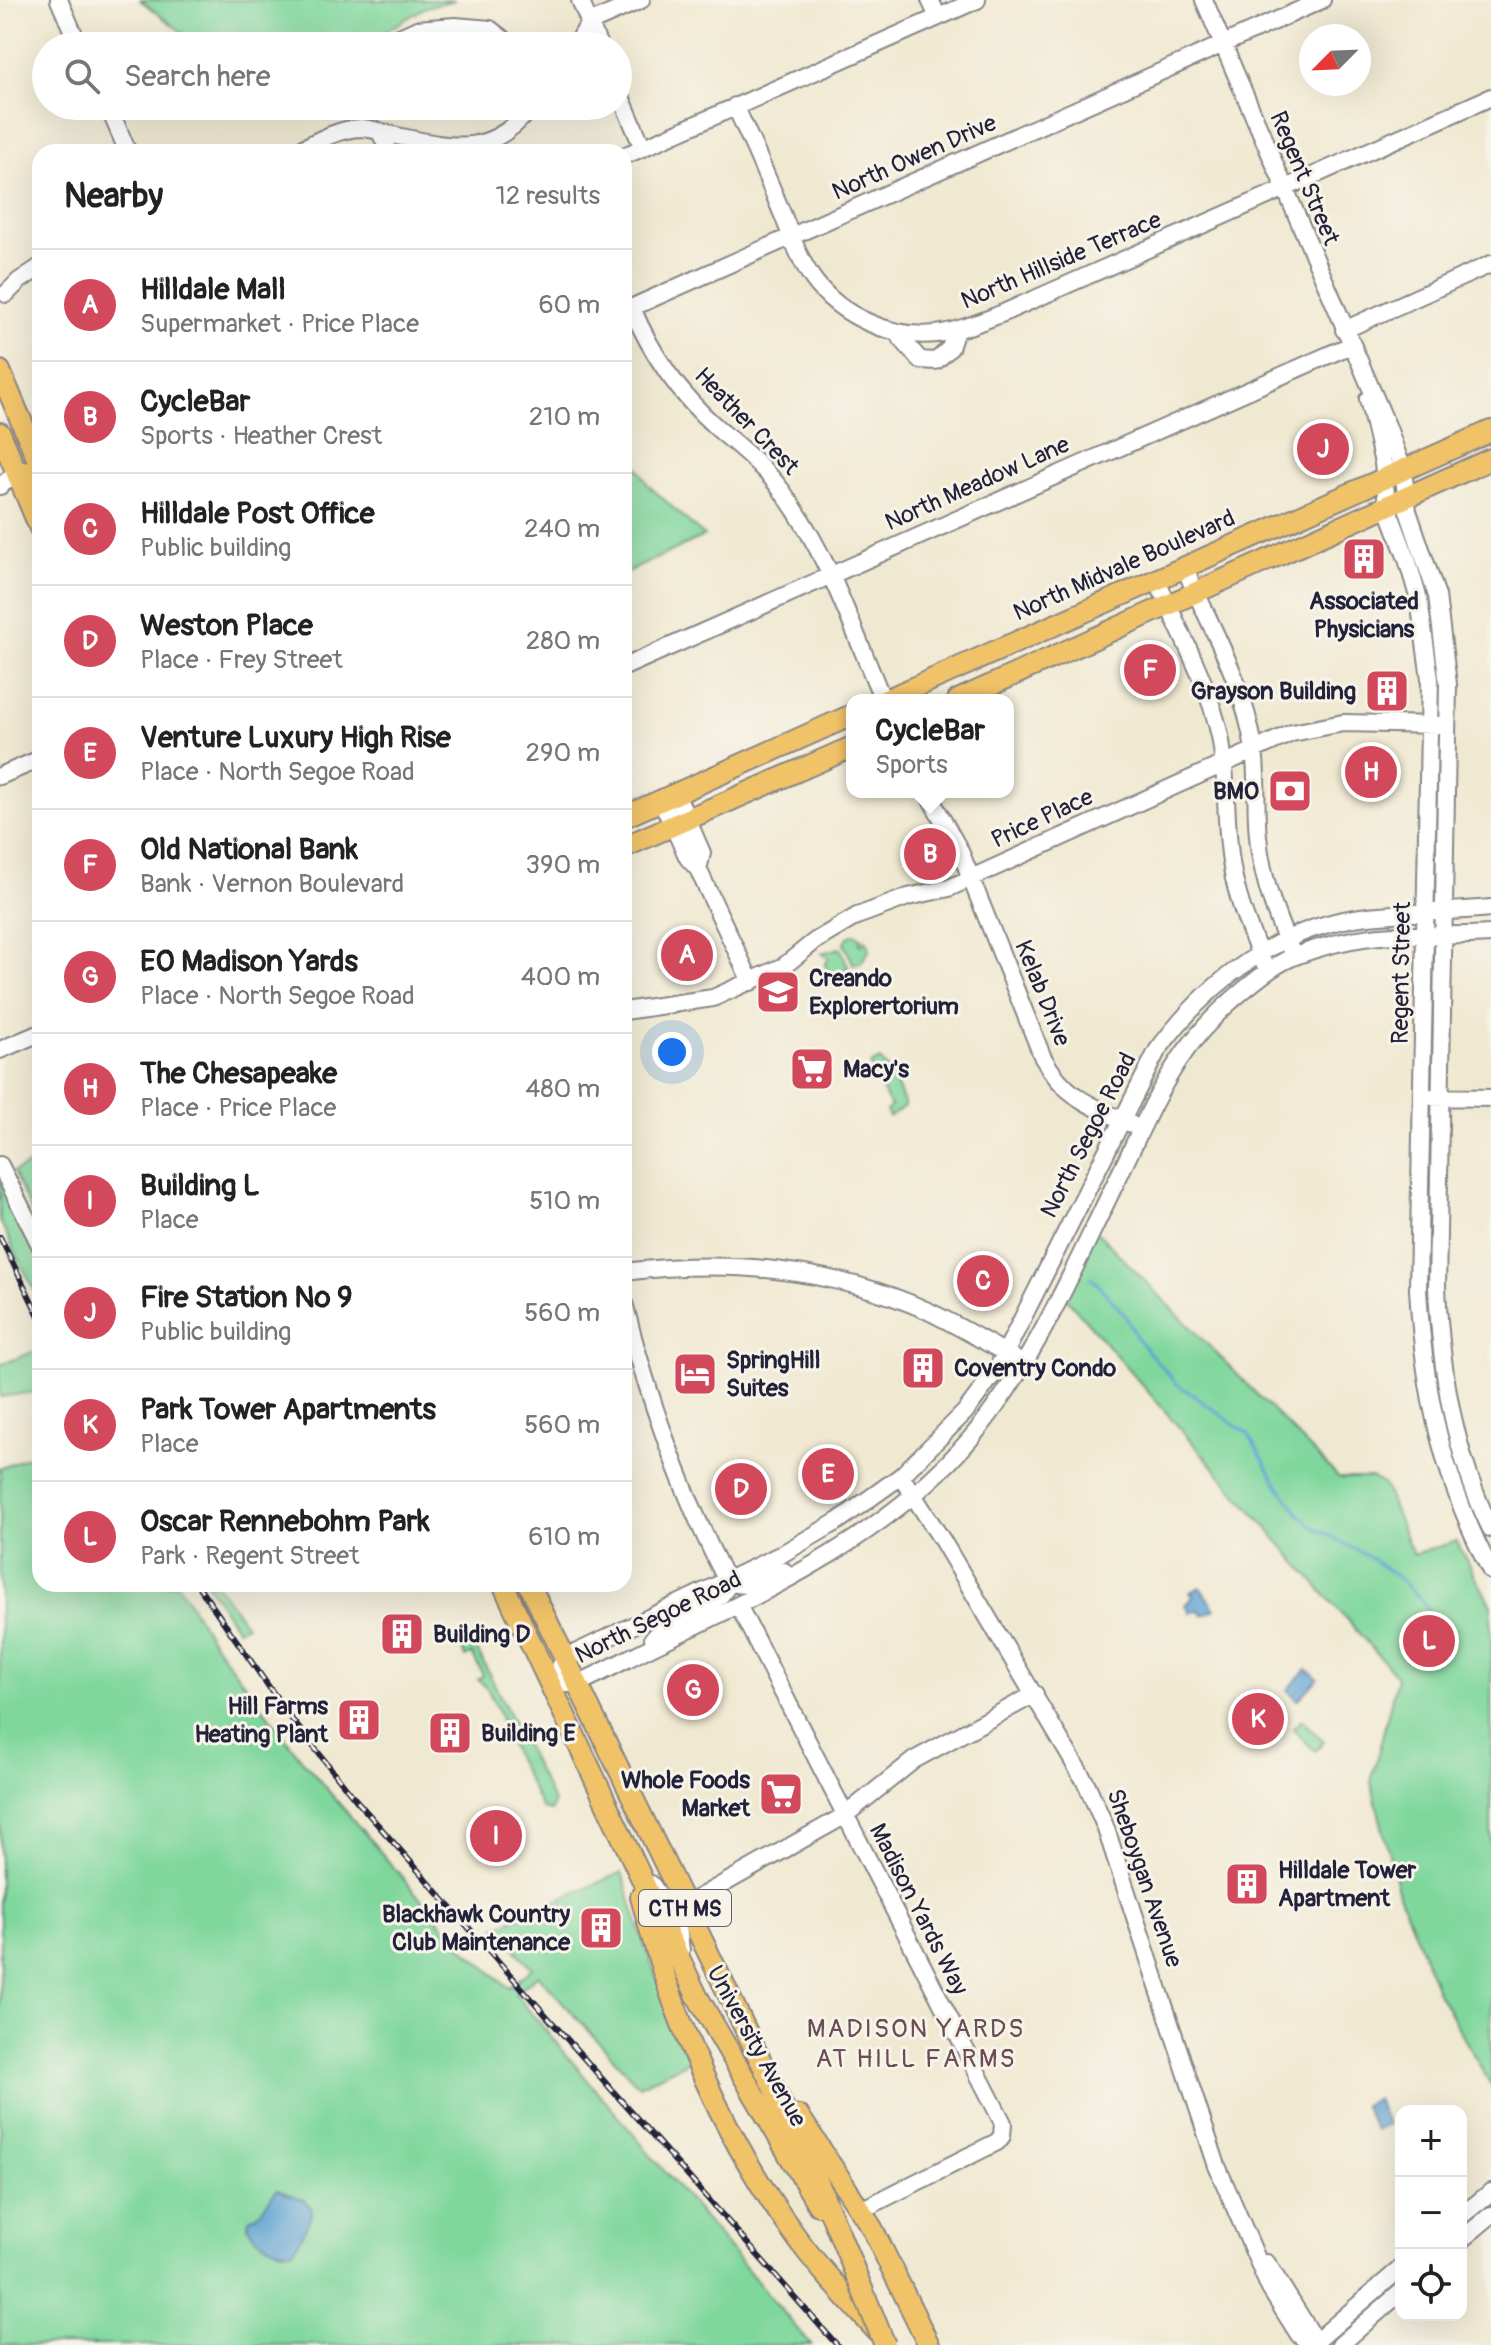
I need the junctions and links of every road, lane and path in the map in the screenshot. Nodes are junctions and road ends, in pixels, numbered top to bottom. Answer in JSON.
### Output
{"nodes":[{"id":1,"x":59,"y":0,"type":"edge"},
{"id":2,"x":580,"y":0,"type":"edge"},
{"id":3,"x":641,"y":0,"type":"edge"},
{"id":4,"x":930,"y":0,"type":"edge"},
{"id":5,"x":977,"y":0,"type":"edge"},
{"id":6,"x":1204,"y":0,"type":"edge"},
{"id":7,"x":1322,"y":0,"type":"edge"},
{"id":8,"x":938,"y":17,"type":"junction"},
{"id":9,"x":589,"y":23,"type":"junction"},
{"id":10,"x":73,"y":32,"type":"edge"},
{"id":11,"x":410,"y":32,"type":"edge"},
{"id":12,"x":494,"y":32,"type":"edge"},
{"id":13,"x":584,"y":32,"type":"edge"},
{"id":14,"x":593,"y":32,"type":"edge"},
{"id":15,"x":1223,"y":44,"type":"junction"},
{"id":16,"x":1491,"y":97,"type":"edge"},
{"id":17,"x":735,"y":106,"type":"junction"},
{"id":18,"x":114,"y":120,"type":"edge"},
{"id":19,"x":519,"y":120,"type":"edge"},
{"id":20,"x":631,"y":120,"type":"edge"},
{"id":21,"x":380,"y":132,"type":"junction"},
{"id":22,"x":125,"y":144,"type":"edge"},
{"id":23,"x":314,"y":144,"type":"edge"},
{"id":24,"x":385,"y":144,"type":"edge"},
{"id":25,"x":434,"y":144,"type":"edge"},
{"id":26,"x":480,"y":144,"type":"edge"},
{"id":27,"x":643,"y":148,"type":"junction"},
{"id":28,"x":632,"y":153,"type":"edge"},
{"id":29,"x":1284,"y":189,"type":"junction"},
{"id":30,"x":791,"y":238,"type":"junction"},
{"id":31,"x":1491,"y":264,"type":"edge"},
{"id":32,"x":32,"y":272,"type":"edge"},
{"id":33,"x":6,"y":294,"type":"dead end"},
{"id":34,"x":632,"y":308,"type":"edge"},
{"id":35,"x":632,"y":316,"type":"edge"},
{"id":36,"x":956,"y":330,"type":"junction"},
{"id":37,"x":895,"y":331,"type":"junction"},
{"id":38,"x":1348,"y":338,"type":"junction"},
{"id":39,"x":0,"y":371,"type":"edge"},
{"id":40,"x":1363,"y":374,"type":"junction"},
{"id":41,"x":0,"y":430,"type":"edge"},
{"id":42,"x":1485,"y":434,"type":"edge"},
{"id":43,"x":32,"y":449,"type":"edge"},
{"id":44,"x":1490,"y":461,"type":"edge"},
{"id":45,"x":32,"y":464,"type":"edge"},
{"id":46,"x":1403,"y":470,"type":"junction"},
{"id":47,"x":32,"y":472,"type":"edge"},
{"id":48,"x":8,"y":473,"type":"edge"},
{"id":49,"x":1383,"y":478,"type":"junction"},
{"id":50,"x":0,"y":486,"type":"edge"},
{"id":51,"x":1396,"y":502,"type":"junction"},
{"id":52,"x":32,"y":514,"type":"edge"},
{"id":53,"x":1184,"y":566,"type":"junction"},
{"id":54,"x":829,"y":575,"type":"junction"},
{"id":55,"x":1156,"y":578,"type":"junction"},
{"id":56,"x":1196,"y":594,"type":"junction"},
{"id":57,"x":1168,"y":607,"type":"junction"},
{"id":58,"x":632,"y":663,"type":"edge"},
{"id":59,"x":882,"y":694,"type":"edge"},
{"id":60,"x":898,"y":694,"type":"edge"},
{"id":61,"x":972,"y":694,"type":"edge"},
{"id":62,"x":846,"y":718,"type":"edge"},
{"id":63,"x":1439,"y":725,"type":"junction"},
{"id":64,"x":846,"y":750,"type":"edge"},
{"id":65,"x":1254,"y":750,"type":"junction"},
{"id":66,"x":32,"y":762,"type":"edge"},
{"id":67,"x":1225,"y":763,"type":"junction"},
{"id":68,"x":0,"y":776,"type":"edge"},
{"id":69,"x":668,"y":797,"type":"junction"},
{"id":70,"x":931,"y":798,"type":"edge"},
{"id":71,"x":632,"y":813,"type":"edge"},
{"id":72,"x":680,"y":822,"type":"junction"},
{"id":73,"x":632,"y":843,"type":"edge"},
{"id":74,"x":971,"y":877,"type":"junction"},
{"id":75,"x":1491,"y":908,"type":"edge"},
{"id":76,"x":1445,"y":912,"type":"junction"},
{"id":77,"x":1426,"y":913,"type":"junction"},
{"id":78,"x":1491,"y":934,"type":"edge"},
{"id":79,"x":1426,"y":936,"type":"junction"},
{"id":80,"x":1444,"y":936,"type":"junction"},
{"id":81,"x":1287,"y":940,"type":"junction"},
{"id":82,"x":1260,"y":953,"type":"junction"},
{"id":83,"x":1294,"y":956,"type":"junction"},
{"id":84,"x":1267,"y":971,"type":"junction"},
{"id":85,"x":751,"y":982,"type":"junction"},
{"id":86,"x":632,"y":1010,"type":"edge"},
{"id":87,"x":32,"y":1036,"type":"edge"},
{"id":88,"x":0,"y":1050,"type":"edge"},
{"id":89,"x":1423,"y":1097,"type":"junction"},
{"id":90,"x":1441,"y":1097,"type":"junction"},
{"id":91,"x":1491,"y":1098,"type":"edge"},
{"id":92,"x":1123,"y":1120,"type":"junction"},
{"id":93,"x":1139,"y":1128,"type":"junction"},
{"id":94,"x":0,"y":1165,"type":"edge"},
{"id":95,"x":32,"y":1226,"type":"edge"},
{"id":96,"x":632,"y":1271,"type":"edge"},
{"id":97,"x":632,"y":1330,"type":"edge"},
{"id":98,"x":1005,"y":1353,"type":"junction"},
{"id":99,"x":1022,"y":1363,"type":"junction"},
{"id":100,"x":954,"y":1422,"type":"junction"},
{"id":101,"x":901,"y":1476,"type":"junction"},
{"id":102,"x":914,"y":1496,"type":"junction"},
{"id":103,"x":1491,"y":1529,"type":"edge"},
{"id":104,"x":833,"y":1551,"type":"junction"},
{"id":105,"x":1491,"y":1571,"type":"edge"},
{"id":106,"x":726,"y":1579,"type":"junction"},
{"id":107,"x":507,"y":1592,"type":"edge"},
{"id":108,"x":533,"y":1592,"type":"edge"},
{"id":109,"x":738,"y":1605,"type":"junction"},
{"id":110,"x":636,"y":1654,"type":"junction"},
{"id":111,"x":565,"y":1658,"type":"junction"},
{"id":112,"x":550,"y":1684,"type":"junction"},
{"id":113,"x":577,"y":1684,"type":"junction"},
{"id":114,"x":1035,"y":1694,"type":"junction"},
{"id":115,"x":578,"y":1742,"type":"junction"},
{"id":116,"x":844,"y":1816,"type":"junction"},
{"id":117,"x":639,"y":1871,"type":"junction"},
{"id":118,"x":684,"y":1906,"type":"junction"},
{"id":119,"x":685,"y":1972,"type":"junction"},
{"id":120,"x":759,"y":2057,"type":"junction"},
{"id":121,"x":1491,"y":2192,"type":"edge"},
{"id":122,"x":861,"y":2210,"type":"junction"},
{"id":123,"x":1467,"y":2211,"type":"edge"},
{"id":124,"x":1491,"y":2215,"type":"edge"},
{"id":125,"x":834,"y":2224,"type":"junction"},
{"id":126,"x":1467,"y":2235,"type":"edge"},
{"id":127,"x":1395,"y":2273,"type":"edge"},
{"id":128,"x":1395,"y":2297,"type":"edge"},
{"id":129,"x":887,"y":2345,"type":"edge"},
{"id":130,"x":929,"y":2345,"type":"edge"},
{"id":131,"x":1312,"y":2345,"type":"edge"},
{"id":132,"x":1340,"y":2345,"type":"edge"}],
"edges":[{"from":1,"to":10,"type":"street"},
{"from":2,"to":9,"type":"street"},
{"from":3,"to":9,"type":"street"},
{"from":4,"to":8,"type":"street"},
{"from":5,"to":8,"type":"street"},
{"from":6,"to":15,"type":"street","name":"Regent Street"},
{"from":7,"to":15,"type":"street","name":"North Owen Drive"},
{"from":8,"to":17,"type":"street"},
{"from":9,"to":13,"type":"street"},
{"from":9,"to":14,"type":"street"},
{"from":11,"to":12,"type":"street"},
{"from":15,"to":29,"type":"street","name":"Regent Street"},
{"from":15,"to":30,"type":"street","name":"North Owen Drive"},
{"from":16,"to":29,"type":"street","name":"North Hillside Terrace"},
{"from":17,"to":27,"type":"street"},
{"from":17,"to":30,"type":"street","name":"North Hillside Terrace"},
{"from":18,"to":22,"type":"street"},
{"from":19,"to":26,"type":"street"},
{"from":20,"to":27,"type":"street"},
{"from":21,"to":23,"type":"street"},
{"from":21,"to":24,"type":"street"},
{"from":21,"to":25,"type":"street"},
{"from":27,"to":28,"type":"street"},
{"from":29,"to":36,"type":"street","name":"North Hillside Terrace"},
{"from":29,"to":38,"type":"street","name":"Regent Street"},
{"from":30,"to":34,"type":"street","name":"North Owen Drive"},
{"from":30,"to":37,"type":"street","name":"North Hillside Terrace"},
{"from":31,"to":38,"type":"street","name":"North Meadow Lane"},
{"from":32,"to":33,"type":"street"},
{"from":35,"to":54,"type":"street","name":"Heather Crest"},
{"from":36,"to":37,"type":"street","name":"North Hillside Terrace"},
{"from":36,"to":37,"type":"street"},
{"from":38,"to":40,"type":"street","name":"Regent Street"},
{"from":38,"to":54,"type":"street","name":"North Meadow Lane"},
{"from":39,"to":43,"type":"main road"},
{"from":40,"to":46,"type":"street","name":"Regent Street"},
{"from":40,"to":49,"type":"street","name":"Regent Street"},
{"from":41,"to":45,"type":"main road"},
{"from":41,"to":48,"type":"main road"},
{"from":42,"to":44,"type":"street"},
{"from":42,"to":46,"type":"main road","name":"North Midvale Boulevard"},
{"from":44,"to":51,"type":"main road"},
{"from":46,"to":49,"type":"main road","name":"North Midvale Boulevard"},
{"from":46,"to":51,"type":"street","name":"Regent Street"},
{"from":47,"to":48,"type":"main road"},
{"from":48,"to":50,"type":"street"},
{"from":48,"to":52,"type":"main road"},
{"from":49,"to":51,"type":"street","name":"Regent Street"},
{"from":49,"to":53,"type":"main road","name":"North Midvale Boulevard"},
{"from":51,"to":56,"type":"main road"},
{"from":51,"to":63,"type":"street","name":"Regent Street"},
{"from":53,"to":55,"type":"main road","name":"North Midvale Boulevard"},
{"from":53,"to":56,"type":"street"},
{"from":54,"to":58,"type":"street","name":"North Meadow Lane"},
{"from":54,"to":59,"type":"street","name":"Heather Crest"},
{"from":55,"to":57,"type":"street"},
{"from":55,"to":60,"type":"main road","name":"North Midvale Boulevard"},
{"from":56,"to":57,"type":"main road"},
{"from":56,"to":65,"type":"street"},
{"from":57,"to":61,"type":"main road"},
{"from":57,"to":67,"type":"street"},
{"from":62,"to":69,"type":"main road"},
{"from":63,"to":65,"type":"street","name":"Price Place"},
{"from":63,"to":76,"type":"street","name":"Regent Street"},
{"from":63,"to":77,"type":"street","name":"Regent Street"},
{"from":64,"to":72,"type":"main road"},
{"from":65,"to":67,"type":"street","name":"Price Place"},
{"from":65,"to":81,"type":"street"},
{"from":66,"to":68,"type":"street"},
{"from":67,"to":74,"type":"street","name":"Price Place"},
{"from":67,"to":82,"type":"street"},
{"from":69,"to":71,"type":"main road"},
{"from":69,"to":72,"type":"street"},
{"from":70,"to":74,"type":"street"},
{"from":72,"to":73,"type":"main road"},
{"from":72,"to":85,"type":"street"},
{"from":74,"to":85,"type":"street","name":"Price Place"},
{"from":74,"to":92,"type":"street","name":"Kelab Drive"},
{"from":75,"to":76,"type":"street","name":"North Segoe Road"},
{"from":76,"to":77,"type":"street","name":"North Segoe Road"},
{"from":76,"to":80,"type":"street","name":"Regent Street"},
{"from":77,"to":79,"type":"street","name":"Regent Street"},
{"from":77,"to":81,"type":"street","name":"North Segoe Road"},
{"from":78,"to":80,"type":"street","name":"North Segoe Road"},
{"from":79,"to":80,"type":"street","name":"North Segoe Road"},
{"from":79,"to":83,"type":"street","name":"North Segoe Road"},
{"from":79,"to":89,"type":"street","name":"Regent Street"},
{"from":80,"to":90,"type":"street","name":"Regent Street"},
{"from":81,"to":82,"type":"street","name":"North Segoe Road"},
{"from":81,"to":83,"type":"street"},
{"from":82,"to":84,"type":"street"},
{"from":82,"to":92,"type":"street","name":"North Segoe Road"},
{"from":83,"to":84,"type":"street","name":"North Segoe Road"},
{"from":84,"to":93,"type":"street","name":"North Segoe Road"},
{"from":85,"to":86,"type":"street","name":"Price Place"},
{"from":87,"to":88,"type":"street"},
{"from":89,"to":90,"type":"street"},
{"from":89,"to":105,"type":"street","name":"Regent Street"},
{"from":90,"to":91,"type":"street"},
{"from":90,"to":103,"type":"street","name":"Regent Street"},
{"from":92,"to":93,"type":"street","name":"Kelab Drive"},
{"from":92,"to":98,"type":"street","name":"North Segoe Road"},
{"from":93,"to":99,"type":"street","name":"North Segoe Road"},
{"from":94,"to":95,"type":"street"},
{"from":96,"to":98,"type":"street"},
{"from":97,"to":106,"type":"street"},
{"from":98,"to":99,"type":"street"},
{"from":98,"to":100,"type":"street","name":"North Segoe Road"},
{"from":99,"to":102,"type":"street","name":"North Segoe Road"},
{"from":100,"to":101,"type":"street","name":"North Segoe Road"},
{"from":100,"to":102,"type":"street"},
{"from":101,"to":102,"type":"street","name":"Sheboygan Avenue"},
{"from":101,"to":106,"type":"street","name":"North Segoe Road"},
{"from":102,"to":104,"type":"street","name":"North Segoe Road"},
{"from":102,"to":114,"type":"street","name":"Sheboygan Avenue"},
{"from":104,"to":106,"type":"street"},
{"from":104,"to":109,"type":"street","name":"North Segoe Road"},
{"from":106,"to":110,"type":"street"},
{"from":106,"to":111,"type":"street","name":"North Segoe Road"},
{"from":107,"to":112,"type":"main road","name":"University Avenue","number":"CTH MS"},
{"from":108,"to":111,"type":"main road","name":"University Avenue","number":"CTH MS"},
{"from":109,"to":110,"type":"street","name":"North Segoe Road"},
{"from":109,"to":116,"type":"street","name":"Madison Yards Way"},
{"from":110,"to":113,"type":"street","name":"North Segoe Road"},
{"from":111,"to":112,"type":"street","name":"North Segoe Road"},
{"from":111,"to":113,"type":"main road","name":"University Avenue","number":"CTH MS"},
{"from":112,"to":113,"type":"street","name":"North Segoe Road"},
{"from":112,"to":115,"type":"main road","name":"University Avenue","number":"CTH MS"},
{"from":113,"to":118,"type":"main road","name":"University Avenue","number":"CTH MS"},
{"from":114,"to":116,"type":"street"},
{"from":114,"to":131,"type":"street","name":"Sheboygan Avenue"},
{"from":115,"to":117,"type":"main road","name":"University Avenue","number":"CTH MS"},
{"from":115,"to":129,"type":"main road"},
{"from":116,"to":118,"type":"street"},
{"from":116,"to":122,"type":"street","name":"Madison Yards Way"},
{"from":117,"to":118,"type":"street"},
{"from":117,"to":119,"type":"main road","name":"University Avenue","number":"CTH MS"},
{"from":118,"to":119,"type":"street"},
{"from":118,"to":120,"type":"main road","name":"University Avenue","number":"CTH MS"},
{"from":119,"to":125,"type":"main road","name":"University Avenue","number":"CTH MS"},
{"from":120,"to":122,"type":"main road"},
{"from":120,"to":125,"type":"main road","name":"University Avenue","number":"CTH MS"},
{"from":121,"to":123,"type":"street"},
{"from":122,"to":130,"type":"main road"},
{"from":124,"to":126,"type":"street"},
{"from":125,"to":129,"type":"main road","name":"University Avenue","number":"CTH MS","bridge":true},
{"from":127,"to":131,"type":"street"},
{"from":128,"to":132,"type":"street"}]}
